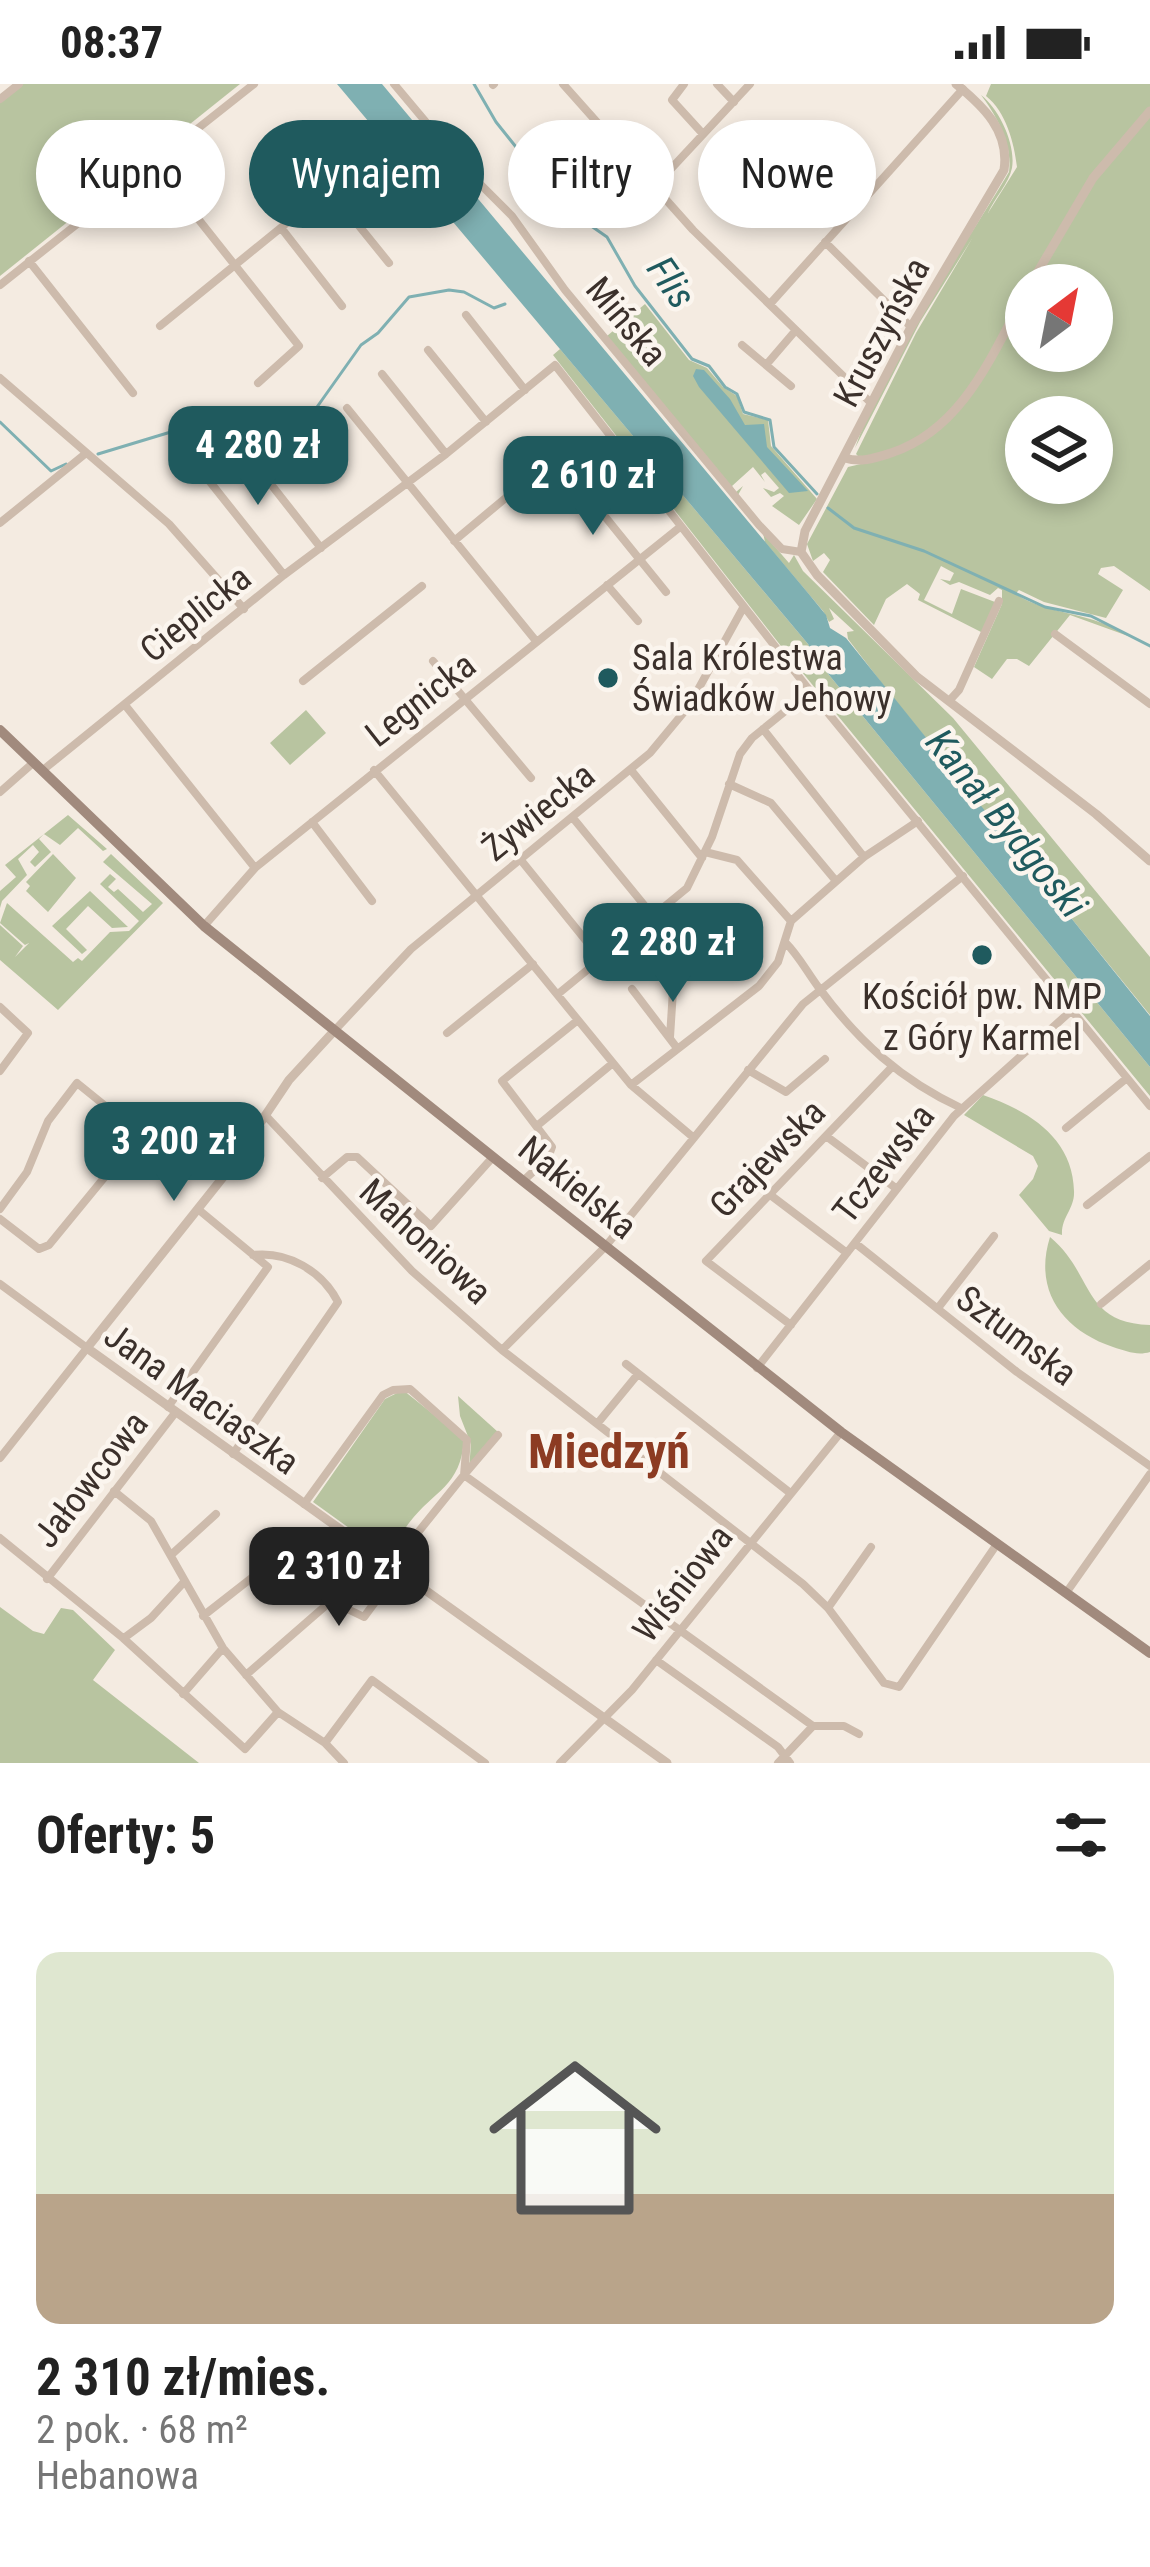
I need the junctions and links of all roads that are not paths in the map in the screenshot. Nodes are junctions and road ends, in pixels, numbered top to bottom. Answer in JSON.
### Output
{"nodes":[{"id":1,"x":19,"y":84,"type":"edge"},
{"id":2,"x":254,"y":84,"type":"edge"},
{"id":3,"x":394,"y":84,"type":"edge"},
{"id":4,"x":563,"y":84,"type":"edge"},
{"id":5,"x":684,"y":84,"type":"edge"},
{"id":6,"x":717,"y":84,"type":"edge"},
{"id":7,"x":750,"y":84,"type":"edge"},
{"id":8,"x":980,"y":86,"type":"edge"},
{"id":9,"x":964,"y":90,"type":"edge"},
{"id":10,"x":0,"y":99,"type":"edge"},
{"id":11,"x":734,"y":102,"type":"junction"},
{"id":12,"x":1150,"y":111,"type":"edge"},
{"id":13,"x":207,"y":120,"type":"edge"},
{"id":14,"x":595,"y":120,"type":"edge"},
{"id":15,"x":717,"y":120,"type":"edge"},
{"id":16,"x":698,"y":129,"type":"edge"},
{"id":17,"x":698,"y":139,"type":"edge"},
{"id":18,"x":674,"y":165,"type":"edge"},
{"id":19,"x":674,"y":207,"type":"edge"},
{"id":20,"x":70,"y":228,"type":"edge"},
{"id":21,"x":207,"y":228,"type":"edge"},
{"id":22,"x":361,"y":228,"type":"edge"},
{"id":23,"x":282,"y":229,"type":"joint"},
{"id":24,"x":825,"y":242,"type":"junction"},
{"id":25,"x":29,"y":261,"type":"junction"},
{"id":26,"x":388,"y":262,"type":"dead end"},
{"id":27,"x":1043,"y":264,"type":"edge"},
{"id":28,"x":238,"y":266,"type":"junction"},
{"id":29,"x":0,"y":285,"type":"edge"},
{"id":30,"x":770,"y":304,"type":"junction"},
{"id":31,"x":342,"y":306,"type":"dead end"},
{"id":32,"x":466,"y":315,"type":"dead end"},
{"id":33,"x":160,"y":326,"type":"dead end"},
{"id":34,"x":911,"y":327,"type":"junction"},
{"id":35,"x":1005,"y":329,"type":"edge"},
{"id":36,"x":796,"y":330,"type":"junction"},
{"id":37,"x":742,"y":345,"type":"dead end"},
{"id":38,"x":428,"y":350,"type":"dead end"},
{"id":39,"x":766,"y":365,"type":"junction"},
{"id":40,"x":382,"y":374,"type":"dead end"},
{"id":41,"x":0,"y":378,"type":"edge"},
{"id":42,"x":257,"y":383,"type":"dead end"},
{"id":43,"x":791,"y":386,"type":"dead end"},
{"id":44,"x":525,"y":390,"type":"junction"},
{"id":45,"x":134,"y":393,"type":"dead end"},
{"id":46,"x":871,"y":403,"type":"junction"},
{"id":47,"x":347,"y":408,"type":"dead end"},
{"id":48,"x":486,"y":422,"type":"junction"},
{"id":49,"x":244,"y":450,"type":"dead end"},
{"id":50,"x":85,"y":454,"type":"junction"},
{"id":51,"x":446,"y":454,"type":"junction"},
{"id":52,"x":845,"y":458,"type":"junction"},
{"id":53,"x":199,"y":468,"type":"dead end"},
{"id":54,"x":407,"y":481,"type":"junction"},
{"id":55,"x":0,"y":523,"type":"edge"},
{"id":56,"x":680,"y":527,"type":"junction"},
{"id":57,"x":454,"y":541,"type":"junction"},
{"id":58,"x":321,"y":548,"type":"junction"},
{"id":59,"x":801,"y":552,"type":"junction"},
{"id":60,"x":640,"y":558,"type":"junction"},
{"id":61,"x":284,"y":575,"type":"junction"},
{"id":62,"x":608,"y":584,"type":"junction"},
{"id":63,"x":422,"y":586,"type":"dead end"},
{"id":64,"x":667,"y":592,"type":"dead end"},
{"id":65,"x":999,"y":601,"type":"dead end"},
{"id":66,"x":244,"y":608,"type":"junction"},
{"id":67,"x":743,"y":608,"type":"junction"},
{"id":68,"x":638,"y":621,"type":"dead end"},
{"id":69,"x":1055,"y":634,"type":"dead end"},
{"id":70,"x":536,"y":641,"type":"junction"},
{"id":71,"x":434,"y":661,"type":"dead end"},
{"id":72,"x":303,"y":681,"type":"dead end"},
{"id":73,"x":810,"y":691,"type":"junction"},
{"id":74,"x":464,"y":699,"type":"junction"},
{"id":75,"x":948,"y":702,"type":"junction"},
{"id":76,"x":1150,"y":704,"type":"edge"},
{"id":77,"x":125,"y":705,"type":"junction"},
{"id":78,"x":763,"y":729,"type":"junction"},
{"id":79,"x":0,"y":730,"type":"edge"},
{"id":80,"x":37,"y":767,"type":"junction"},
{"id":81,"x":374,"y":770,"type":"junction"},
{"id":82,"x":632,"y":770,"type":"junction"},
{"id":83,"x":531,"y":778,"type":"dead end"},
{"id":84,"x":729,"y":784,"type":"junction"},
{"id":85,"x":0,"y":792,"type":"edge"},
{"id":86,"x":572,"y":818,"type":"junction"},
{"id":87,"x":918,"y":821,"type":"junction"},
{"id":88,"x":311,"y":822,"type":"junction"},
{"id":89,"x":712,"y":837,"type":"junction"},
{"id":90,"x":721,"y":854,"type":"junction"},
{"id":91,"x":704,"y":856,"type":"junction"},
{"id":92,"x":864,"y":857,"type":"junction"},
{"id":93,"x":520,"y":860,"type":"junction"},
{"id":94,"x":1150,"y":862,"type":"edge"},
{"id":95,"x":255,"y":868,"type":"junction"},
{"id":96,"x":963,"y":876,"type":"junction"},
{"id":97,"x":836,"y":881,"type":"junction"},
{"id":98,"x":476,"y":895,"type":"junction"},
{"id":99,"x":373,"y":901,"type":"dead end"},
{"id":100,"x":651,"y":916,"type":"junction"},
{"id":101,"x":791,"y":922,"type":"junction"},
{"id":102,"x":204,"y":926,"type":"junction"},
{"id":103,"x":785,"y":942,"type":"junction"},
{"id":104,"x":600,"y":958,"type":"junction"},
{"id":105,"x":532,"y":964,"type":"junction"},
{"id":106,"x":632,"y":989,"type":"dead end"},
{"id":107,"x":819,"y":989,"type":"junction"},
{"id":108,"x":558,"y":994,"type":"junction"},
{"id":109,"x":0,"y":1007,"type":"edge"},
{"id":110,"x":1072,"y":1010,"type":"junction"},
{"id":111,"x":578,"y":1020,"type":"junction"},
{"id":112,"x":335,"y":1030,"type":"junction"},
{"id":113,"x":447,"y":1033,"type":"dead end"},
{"id":114,"x":670,"y":1037,"type":"junction"},
{"id":115,"x":677,"y":1048,"type":"junction"},
{"id":116,"x":825,"y":1059,"type":"dead end"},
{"id":117,"x":613,"y":1063,"type":"junction"},
{"id":118,"x":891,"y":1068,"type":"junction"},
{"id":119,"x":748,"y":1070,"type":"junction"},
{"id":120,"x":0,"y":1071,"type":"edge"},
{"id":121,"x":1127,"y":1078,"type":"junction"},
{"id":122,"x":631,"y":1085,"type":"junction"},
{"id":123,"x":1150,"y":1106,"type":"edge"},
{"id":124,"x":961,"y":1108,"type":"junction"},
{"id":125,"x":266,"y":1116,"type":"junction"},
{"id":126,"x":538,"y":1125,"type":"junction"},
{"id":127,"x":1066,"y":1128,"type":"dead end"},
{"id":128,"x":826,"y":1136,"type":"junction"},
{"id":129,"x":694,"y":1138,"type":"junction"},
{"id":130,"x":1150,"y":1156,"type":"edge"},
{"id":131,"x":493,"y":1157,"type":"junction"},
{"id":132,"x":322,"y":1178,"type":"junction"},
{"id":133,"x":523,"y":1181,"type":"junction"},
{"id":134,"x":897,"y":1189,"type":"junction"},
{"id":135,"x":769,"y":1194,"type":"junction"},
{"id":136,"x":1087,"y":1205,"type":"dead end"},
{"id":137,"x":0,"y":1209,"type":"edge"},
{"id":138,"x":199,"y":1210,"type":"junction"},
{"id":139,"x":0,"y":1220,"type":"edge"},
{"id":140,"x":994,"y":1236,"type":"dead end"},
{"id":141,"x":855,"y":1243,"type":"junction"},
{"id":142,"x":605,"y":1247,"type":"junction"},
{"id":143,"x":847,"y":1253,"type":"junction"},
{"id":144,"x":254,"y":1255,"type":"junction"},
{"id":145,"x":279,"y":1255,"type":"junction"},
{"id":146,"x":1150,"y":1264,"type":"edge"},
{"id":147,"x":268,"y":1267,"type":"junction"},
{"id":148,"x":0,"y":1284,"type":"edge"},
{"id":149,"x":1101,"y":1304,"type":"dead end"},
{"id":150,"x":938,"y":1308,"type":"junction"},
{"id":151,"x":790,"y":1325,"type":"junction"},
{"id":152,"x":87,"y":1348,"type":"junction"},
{"id":153,"x":502,"y":1350,"type":"junction"},
{"id":154,"x":626,"y":1364,"type":"dead end"},
{"id":155,"x":757,"y":1368,"type":"junction"},
{"id":156,"x":638,"y":1374,"type":"junction"},
{"id":157,"x":172,"y":1410,"type":"junction"},
{"id":158,"x":597,"y":1424,"type":"junction"},
{"id":159,"x":841,"y":1432,"type":"junction"},
{"id":160,"x":498,"y":1435,"type":"dead end"},
{"id":161,"x":233,"y":1454,"type":"junction"},
{"id":162,"x":0,"y":1458,"type":"edge"},
{"id":163,"x":1150,"y":1470,"type":"edge"},
{"id":164,"x":464,"y":1474,"type":"junction"},
{"id":165,"x":114,"y":1491,"type":"junction"},
{"id":166,"x":789,"y":1492,"type":"junction"},
{"id":167,"x":304,"y":1504,"type":"junction"},
{"id":168,"x":216,"y":1514,"type":"dead end"},
{"id":169,"x":0,"y":1538,"type":"edge"},
{"id":170,"x":748,"y":1544,"type":"junction"},
{"id":171,"x":997,"y":1544,"type":"junction"},
{"id":172,"x":871,"y":1547,"type":"dead end"},
{"id":173,"x":171,"y":1555,"type":"junction"},
{"id":174,"x":277,"y":1558,"type":"dead end"},
{"id":175,"x":394,"y":1568,"type":"junction"},
{"id":176,"x":47,"y":1579,"type":"junction"},
{"id":177,"x":184,"y":1582,"type":"junction"},
{"id":178,"x":1066,"y":1593,"type":"junction"},
{"id":179,"x":828,"y":1609,"type":"junction"},
{"id":180,"x":203,"y":1616,"type":"junction"},
{"id":181,"x":680,"y":1630,"type":"junction"},
{"id":182,"x":123,"y":1638,"type":"junction"},
{"id":183,"x":223,"y":1648,"type":"junction"},
{"id":184,"x":1150,"y":1652,"type":"edge"},
{"id":185,"x":656,"y":1660,"type":"junction"},
{"id":186,"x":246,"y":1676,"type":"junction"},
{"id":187,"x":183,"y":1694,"type":"junction"},
{"id":188,"x":278,"y":1712,"type":"junction"},
{"id":189,"x":606,"y":1719,"type":"junction"},
{"id":190,"x":813,"y":1726,"type":"junction"},
{"id":191,"x":859,"y":1734,"type":"dead end"},
{"id":192,"x":325,"y":1743,"type":"junction"},
{"id":193,"x":784,"y":1760,"type":"edge"},
{"id":194,"x":344,"y":1763,"type":"edge"},
{"id":195,"x":485,"y":1763,"type":"edge"},
{"id":196,"x":560,"y":1763,"type":"edge"},
{"id":197,"x":667,"y":1763,"type":"edge"}],
"edges":[{"from":1,"to":10,"type":"street"},
{"from":2,"to":13,"type":"street"},
{"from":3,"to":59,"type":"street","name":"Mińska"},
{"from":4,"to":14,"type":"street"},
{"from":5,"to":16,"type":"street"},
{"from":6,"to":11,"type":"street"},
{"from":7,"to":11,"type":"street"},
{"from":8,"to":9,"type":"street"},
{"from":9,"to":24,"type":"street"},
{"from":9,"to":34,"type":"street","name":"Kruszyńska"},
{"from":11,"to":15,"type":"street"},
{"from":12,"to":27,"type":"street"},
{"from":17,"to":18,"type":"street"},
{"from":19,"to":30,"type":"street"},
{"from":20,"to":25,"type":"street"},
{"from":21,"to":28,"type":"street"},
{"from":22,"to":26,"type":"street"},
{"from":23,"to":28,"type":"street"},
{"from":23,"to":31,"type":"street"},
{"from":24,"to":30,"type":"street"},
{"from":24,"to":34,"type":"street"},
{"from":25,"to":29,"type":"street"},
{"from":25,"to":45,"type":"street"},
{"from":28,"to":33,"type":"street"},
{"from":28,"to":42,"type":"street"},
{"from":30,"to":36,"type":"street"},
{"from":32,"to":44,"type":"street"},
{"from":34,"to":46,"type":"street","name":"Kruszyńska"},
{"from":35,"to":52,"type":"street"},
{"from":36,"to":39,"type":"street"},
{"from":36,"to":46,"type":"street"},
{"from":37,"to":39,"type":"street"},
{"from":38,"to":48,"type":"street"},
{"from":39,"to":43,"type":"street"},
{"from":40,"to":51,"type":"street"},
{"from":41,"to":50,"type":"street"},
{"from":44,"to":48,"type":"street","name":"Cieplicka"},
{"from":44,"to":56,"type":"street","name":"Cieplicka"},
{"from":46,"to":52,"type":"street","name":"Kruszyńska"},
{"from":47,"to":54,"type":"street"},
{"from":48,"to":51,"type":"street","name":"Cieplicka"},
{"from":49,"to":58,"type":"street"},
{"from":50,"to":55,"type":"street"},
{"from":50,"to":66,"type":"street"},
{"from":51,"to":54,"type":"street","name":"Cieplicka"},
{"from":52,"to":59,"type":"street","name":"Kruszyńska"},
{"from":53,"to":61,"type":"street"},
{"from":54,"to":57,"type":"street"},
{"from":54,"to":58,"type":"street","name":"Cieplicka"},
{"from":56,"to":60,"type":"street","name":"Legnicka"},
{"from":56,"to":67,"type":"street"},
{"from":57,"to":60,"type":"street"},
{"from":57,"to":70,"type":"street"},
{"from":58,"to":61,"type":"street","name":"Cieplicka"},
{"from":59,"to":75,"type":"street","name":"Mińska"},
{"from":60,"to":62,"type":"street","name":"Legnicka"},
{"from":60,"to":64,"type":"street"},
{"from":61,"to":66,"type":"street","name":"Cieplicka"},
{"from":62,"to":68,"type":"street"},
{"from":62,"to":70,"type":"street","name":"Legnicka"},
{"from":63,"to":72,"type":"street"},
{"from":65,"to":75,"type":"street"},
{"from":66,"to":77,"type":"street","name":"Cieplicka"},
{"from":67,"to":73,"type":"street"},
{"from":67,"to":82,"type":"street","name":"Żywiecka"},
{"from":69,"to":76,"type":"street"},
{"from":70,"to":74,"type":"street","name":"Legnicka"},
{"from":71,"to":74,"type":"street"},
{"from":73,"to":78,"type":"street"},
{"from":73,"to":87,"type":"street"},
{"from":74,"to":81,"type":"street","name":"Legnicka"},
{"from":74,"to":83,"type":"street"},
{"from":75,"to":94,"type":"street","name":"Mińska"},
{"from":77,"to":80,"type":"street","name":"Cieplicka"},
{"from":77,"to":95,"type":"street"},
{"from":78,"to":84,"type":"street"},
{"from":78,"to":92,"type":"street"},
{"from":79,"to":80,"type":"main road","name":"Nakielska"},
{"from":80,"to":85,"type":"street","name":"Cieplicka"},
{"from":80,"to":102,"type":"main road","name":"Nakielska"},
{"from":81,"to":88,"type":"street","name":"Legnicka"},
{"from":81,"to":98,"type":"street"},
{"from":82,"to":86,"type":"street","name":"Żywiecka"},
{"from":82,"to":91,"type":"street"},
{"from":84,"to":89,"type":"street"},
{"from":84,"to":97,"type":"street"},
{"from":86,"to":93,"type":"street","name":"Żywiecka"},
{"from":86,"to":100,"type":"street"},
{"from":87,"to":92,"type":"street"},
{"from":87,"to":96,"type":"street"},
{"from":88,"to":95,"type":"street","name":"Legnicka"},
{"from":88,"to":99,"type":"street"},
{"from":89,"to":90,"type":"street"},
{"from":89,"to":91,"type":"street"},
{"from":90,"to":91,"type":"street"},
{"from":90,"to":101,"type":"street"},
{"from":91,"to":100,"type":"street"},
{"from":92,"to":97,"type":"street"},
{"from":93,"to":98,"type":"street","name":"Żywiecka"},
{"from":93,"to":104,"type":"street"},
{"from":95,"to":102,"type":"street","name":"Legnicka"},
{"from":96,"to":107,"type":"street"},
{"from":96,"to":110,"type":"street"},
{"from":97,"to":101,"type":"street"},
{"from":98,"to":105,"type":"street"},
{"from":98,"to":112,"type":"street","name":"Żywiecka"},
{"from":100,"to":104,"type":"street"},
{"from":100,"to":114,"type":"street"},
{"from":101,"to":103,"type":"street"},
{"from":102,"to":112,"type":"main road","name":"Nakielska"},
{"from":103,"to":107,"type":"street"},
{"from":103,"to":115,"type":"street"},
{"from":104,"to":108,"type":"street"},
{"from":105,"to":108,"type":"street"},
{"from":105,"to":113,"type":"street"},
{"from":106,"to":114,"type":"street"},
{"from":107,"to":118,"type":"street"},
{"from":107,"to":119,"type":"street"},
{"from":108,"to":111,"type":"street"},
{"from":109,"to":120,"type":"street"},
{"from":110,"to":121,"type":"street"},
{"from":110,"to":124,"type":"street","name":"Tczewska"},
{"from":111,"to":117,"type":"street"},
{"from":111,"to":126,"type":"street"},
{"from":112,"to":125,"type":"street"},
{"from":112,"to":131,"type":"main road","name":"Nakielska"},
{"from":114,"to":115,"type":"street"},
{"from":115,"to":122,"type":"street"},
{"from":116,"to":119,"type":"street"},
{"from":117,"to":122,"type":"street"},
{"from":117,"to":126,"type":"street"},
{"from":118,"to":124,"type":"street"},
{"from":118,"to":128,"type":"street","name":"Grajewska"},
{"from":119,"to":129,"type":"street"},
{"from":121,"to":123,"type":"street"},
{"from":121,"to":127,"type":"street"},
{"from":122,"to":129,"type":"street"},
{"from":124,"to":134,"type":"street","name":"Tczewska"},
{"from":125,"to":132,"type":"street","name":"Mahoniowa"},
{"from":125,"to":138,"type":"street"},
{"from":126,"to":133,"type":"street"},
{"from":128,"to":134,"type":"street"},
{"from":128,"to":135,"type":"street","name":"Grajewska"},
{"from":129,"to":142,"type":"street"},
{"from":130,"to":136,"type":"street"},
{"from":131,"to":132,"type":"street"},
{"from":131,"to":133,"type":"main road","name":"Nakielska"},
{"from":132,"to":153,"type":"street","name":"Mahoniowa"},
{"from":133,"to":142,"type":"main road","name":"Nakielska"},
{"from":134,"to":141,"type":"street","name":"Tczewska"},
{"from":135,"to":143,"type":"street"},
{"from":135,"to":151,"type":"street","name":"Grajewska"},
{"from":137,"to":139,"type":"street"},
{"from":138,"to":144,"type":"street"},
{"from":138,"to":152,"type":"street"},
{"from":140,"to":150,"type":"street"},
{"from":141,"to":143,"type":"street","name":"Tczewska"},
{"from":141,"to":150,"type":"street","name":"Sztumska"},
{"from":142,"to":153,"type":"street"},
{"from":142,"to":155,"type":"main road","name":"Nakielska"},
{"from":143,"to":151,"type":"street","name":"Tczewska"},
{"from":144,"to":145,"type":"street"},
{"from":144,"to":147,"type":"street"},
{"from":145,"to":147,"type":"street","name":"Jałowcowa"},
{"from":145,"to":161,"type":"street"},
{"from":146,"to":149,"type":"street"},
{"from":147,"to":157,"type":"street","name":"Jałowcowa"},
{"from":148,"to":152,"type":"street","name":"Jana Maciaszka"},
{"from":150,"to":163,"type":"street","name":"Sztumska"},
{"from":151,"to":155,"type":"street","name":"Tczewska"},
{"from":152,"to":157,"type":"street","name":"Jana Maciaszka"},
{"from":152,"to":162,"type":"street"},
{"from":153,"to":158,"type":"street","name":"Mahoniowa"},
{"from":154,"to":156,"type":"street"},
{"from":155,"to":159,"type":"main road","name":"Nakielska"},
{"from":156,"to":158,"type":"street"},
{"from":156,"to":166,"type":"street"},
{"from":157,"to":161,"type":"street","name":"Jana Maciaszka"},
{"from":157,"to":165,"type":"street","name":"Jałowcowa"},
{"from":158,"to":170,"type":"street","name":"Mahoniowa"},
{"from":159,"to":166,"type":"street","name":"Wiśniowa"},
{"from":159,"to":171,"type":"main road","name":"Nakielska"},
{"from":160,"to":164,"type":"street"},
{"from":161,"to":167,"type":"street","name":"Jana Maciaszka"},
{"from":163,"to":178,"type":"street"},
{"from":164,"to":167,"type":"street"},
{"from":164,"to":175,"type":"street"},
{"from":164,"to":181,"type":"street"},
{"from":165,"to":173,"type":"street"},
{"from":165,"to":176,"type":"street","name":"Jałowcowa"},
{"from":166,"to":170,"type":"street","name":"Wiśniowa"},
{"from":167,"to":175,"type":"street","name":"Jana Maciaszka"},
{"from":168,"to":173,"type":"street"},
{"from":169,"to":176,"type":"street"},
{"from":170,"to":179,"type":"street","name":"Mahoniowa"},
{"from":170,"to":181,"type":"street","name":"Wiśniowa"},
{"from":171,"to":178,"type":"main road","name":"Nakielska"},
{"from":171,"to":179,"type":"street","name":"Mahoniowa"},
{"from":172,"to":179,"type":"street"},
{"from":173,"to":177,"type":"street"},
{"from":174,"to":180,"type":"street"},
{"from":175,"to":186,"type":"street"},
{"from":175,"to":189,"type":"street","name":"Jana Maciaszka"},
{"from":176,"to":182,"type":"street"},
{"from":177,"to":180,"type":"street"},
{"from":177,"to":182,"type":"street"},
{"from":178,"to":184,"type":"main road","name":"Nakielska"},
{"from":180,"to":183,"type":"street"},
{"from":181,"to":185,"type":"street","name":"Wiśniowa"},
{"from":181,"to":190,"type":"street"},
{"from":182,"to":187,"type":"street"},
{"from":183,"to":186,"type":"street"},
{"from":183,"to":187,"type":"street"},
{"from":185,"to":189,"type":"street","name":"Wiśniowa"},
{"from":185,"to":193,"type":"street"},
{"from":186,"to":188,"type":"street"},
{"from":187,"to":188,"type":"street"},
{"from":188,"to":192,"type":"street"},
{"from":189,"to":196,"type":"street","name":"Wiśniowa"},
{"from":189,"to":197,"type":"street","name":"Jana Maciaszka"},
{"from":190,"to":191,"type":"street"},
{"from":190,"to":193,"type":"street"},
{"from":192,"to":194,"type":"street"},
{"from":192,"to":195,"type":"street"}]}
